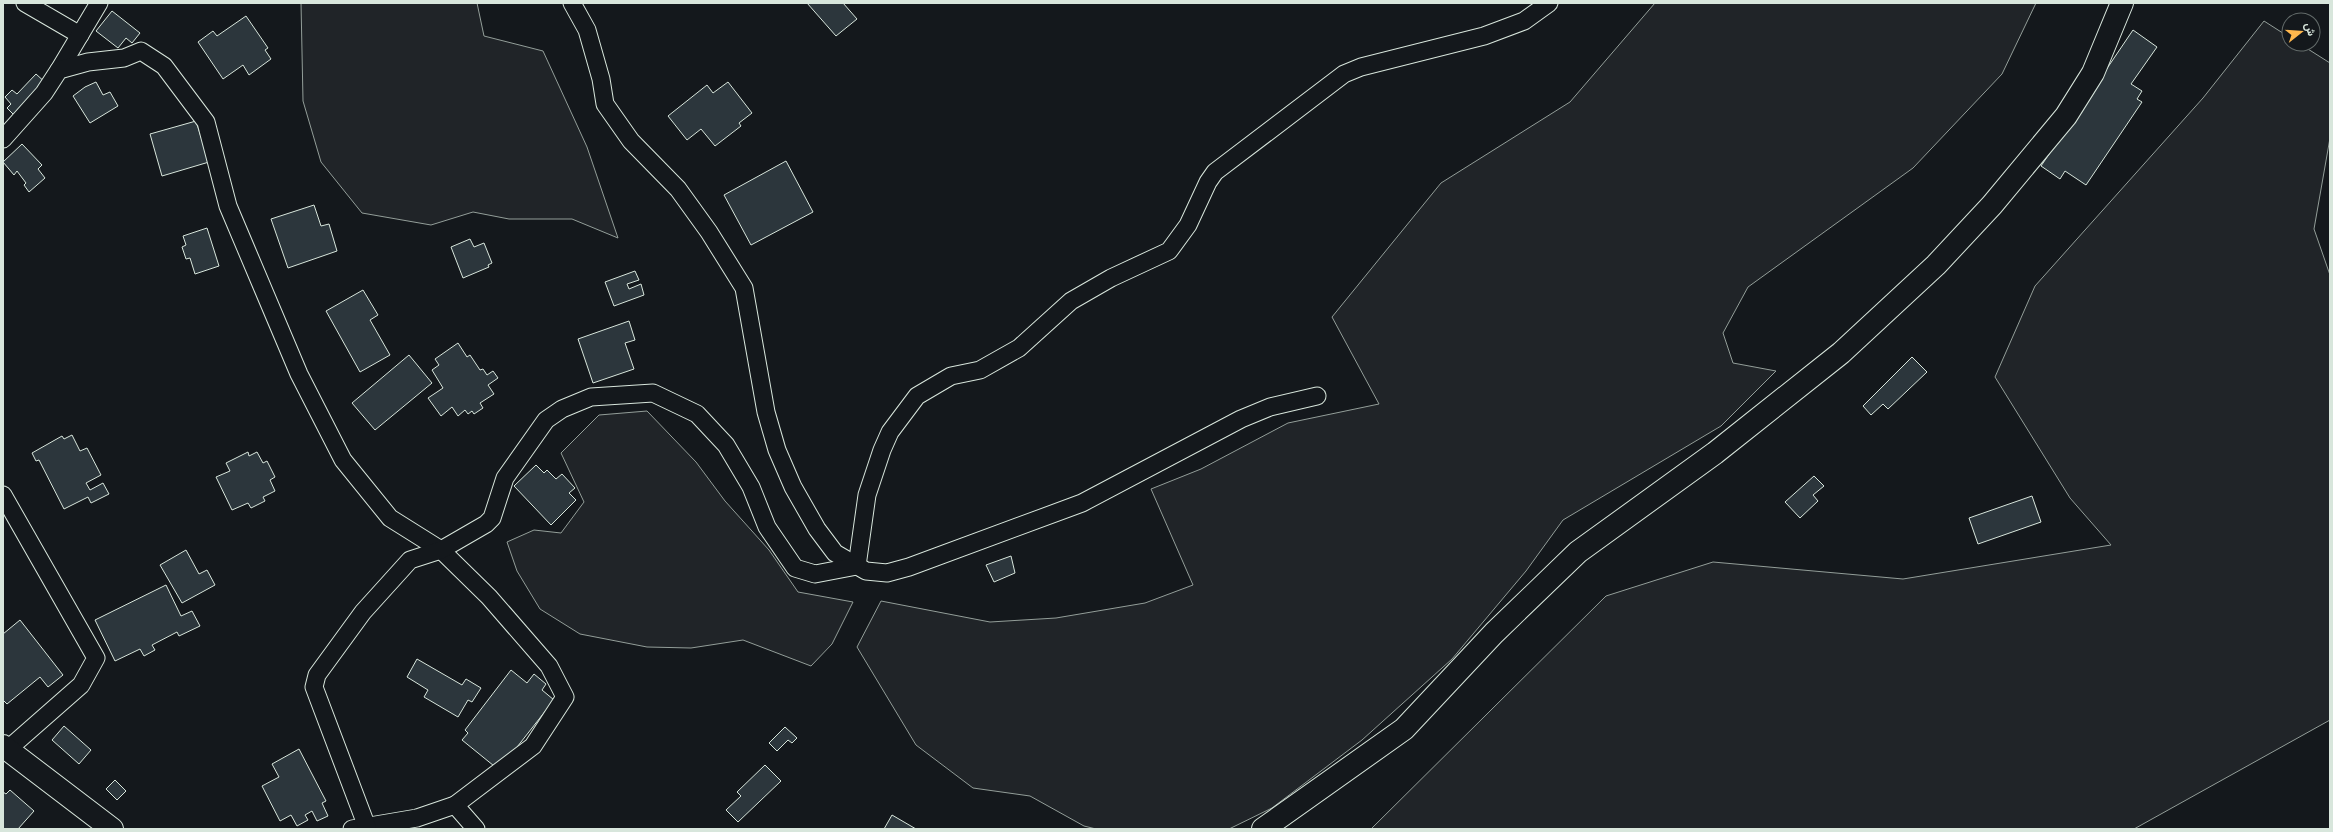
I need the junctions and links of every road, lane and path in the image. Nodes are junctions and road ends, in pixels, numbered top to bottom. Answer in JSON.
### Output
{"nodes":[{"id":1,"x":25,"y":3,"type":"edge"},
{"id":2,"x":99,"y":3,"type":"edge"},
{"id":3,"x":572,"y":3,"type":"edge"},
{"id":4,"x":1549,"y":3,"type":"edge"},
{"id":5,"x":2122,"y":3,"type":"edge"},
{"id":6,"x":80,"y":35,"type":"junction"},
{"id":7,"x":59,"y":70,"type":"junction"},
{"id":8,"x":3,"y":139,"type":"edge"},
{"id":9,"x":1317,"y":396,"type":"dead end"},
{"id":10,"x":3,"y":495,"type":"edge"},
{"id":11,"x":441,"y":550,"type":"junction"},
{"id":12,"x":857,"y":566,"type":"junction"},
{"id":13,"x":5,"y":748,"type":"edge"},
{"id":14,"x":455,"y":805,"type":"junction"},
{"id":15,"x":360,"y":828,"type":"edge"},
{"id":16,"x":112,"y":829,"type":"edge"},
{"id":17,"x":476,"y":829,"type":"edge"},
{"id":18,"x":1263,"y":829,"type":"edge"}],
"edges":[{"from":1,"to":6,"type":"street"},
{"from":2,"to":6,"type":"street"},
{"from":3,"to":12,"type":"street"},
{"from":4,"to":12,"type":"street"},
{"from":5,"to":18,"type":"main road"},
{"from":6,"to":7,"type":"street"},
{"from":7,"to":8,"type":"street"},
{"from":7,"to":11,"type":"street"},
{"from":9,"to":12,"type":"street"},
{"from":10,"to":13,"type":"street"},
{"from":11,"to":12,"type":"street"},
{"from":11,"to":14,"type":"street"},
{"from":11,"to":15,"type":"street"},
{"from":13,"to":16,"type":"main road"},
{"from":14,"to":15,"type":"street"},
{"from":14,"to":17,"type":"street"}]}
